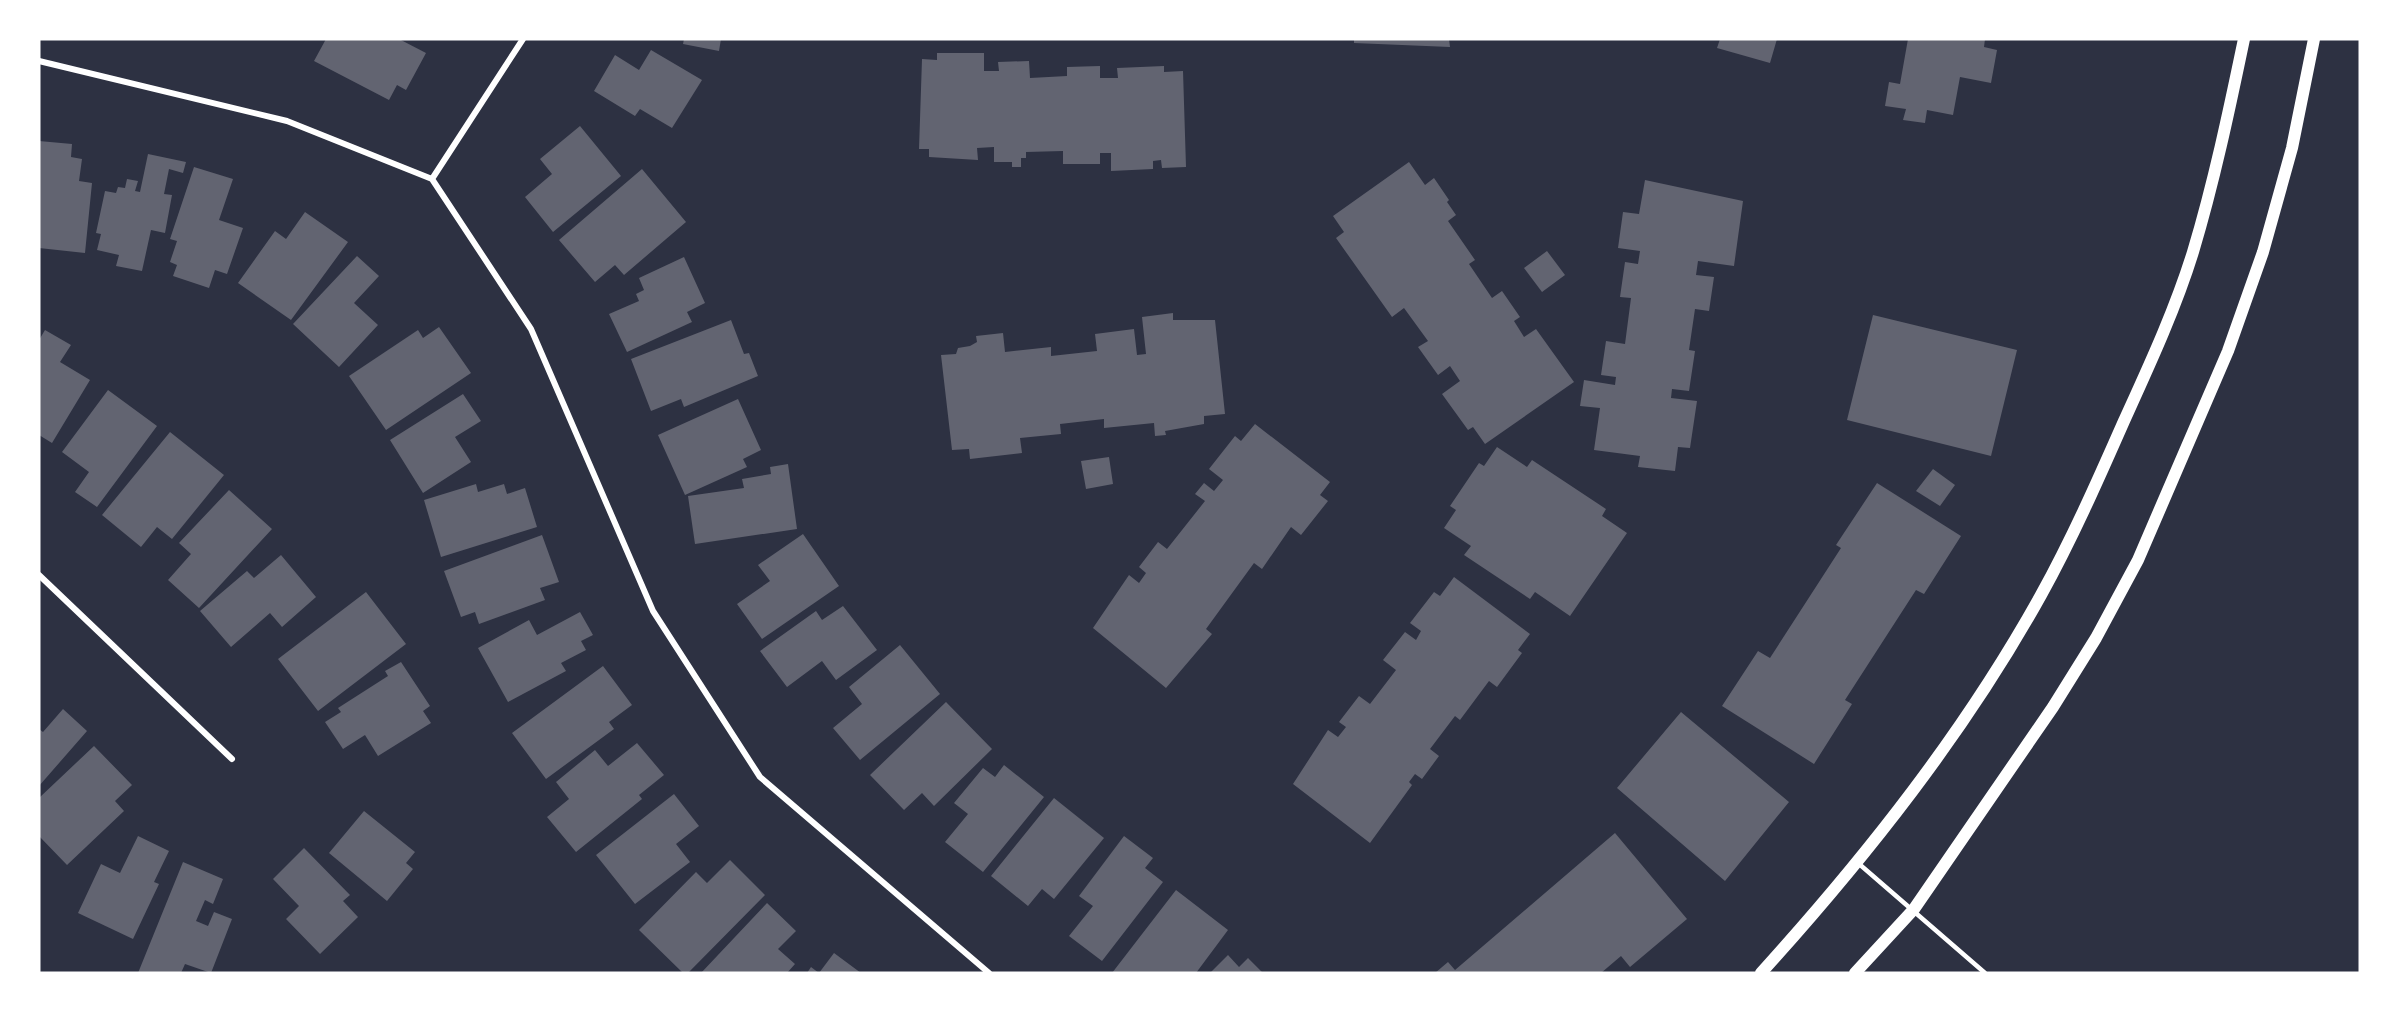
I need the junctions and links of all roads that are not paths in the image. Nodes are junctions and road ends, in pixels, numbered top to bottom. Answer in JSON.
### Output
{"nodes":[{"id":1,"x":523,"y":39,"type":"edge"},
{"id":2,"x":2244,"y":39,"type":"edge"},
{"id":3,"x":2314,"y":39,"type":"edge"},
{"id":4,"x":39,"y":61,"type":"edge"},
{"id":5,"x":432,"y":179,"type":"junction"},
{"id":6,"x":39,"y":575,"type":"edge"},
{"id":7,"x":232,"y":759,"type":"dead end"},
{"id":8,"x":1857,"y":862,"type":"junction"},
{"id":9,"x":1914,"y":909,"type":"junction"},
{"id":10,"x":989,"y":973,"type":"edge"},
{"id":11,"x":1761,"y":973,"type":"edge"},
{"id":12,"x":1855,"y":973,"type":"edge"},
{"id":13,"x":1985,"y":973,"type":"edge"}],
"edges":[{"from":1,"to":5,"type":"street"},
{"from":2,"to":8,"type":"main road"},
{"from":3,"to":9,"type":"main road"},
{"from":4,"to":5,"type":"street"},
{"from":5,"to":10,"type":"street"},
{"from":6,"to":7,"type":"street"},
{"from":8,"to":9,"type":"lane"},
{"from":8,"to":11,"type":"main road"},
{"from":9,"to":12,"type":"main road"},
{"from":9,"to":13,"type":"lane"}]}
